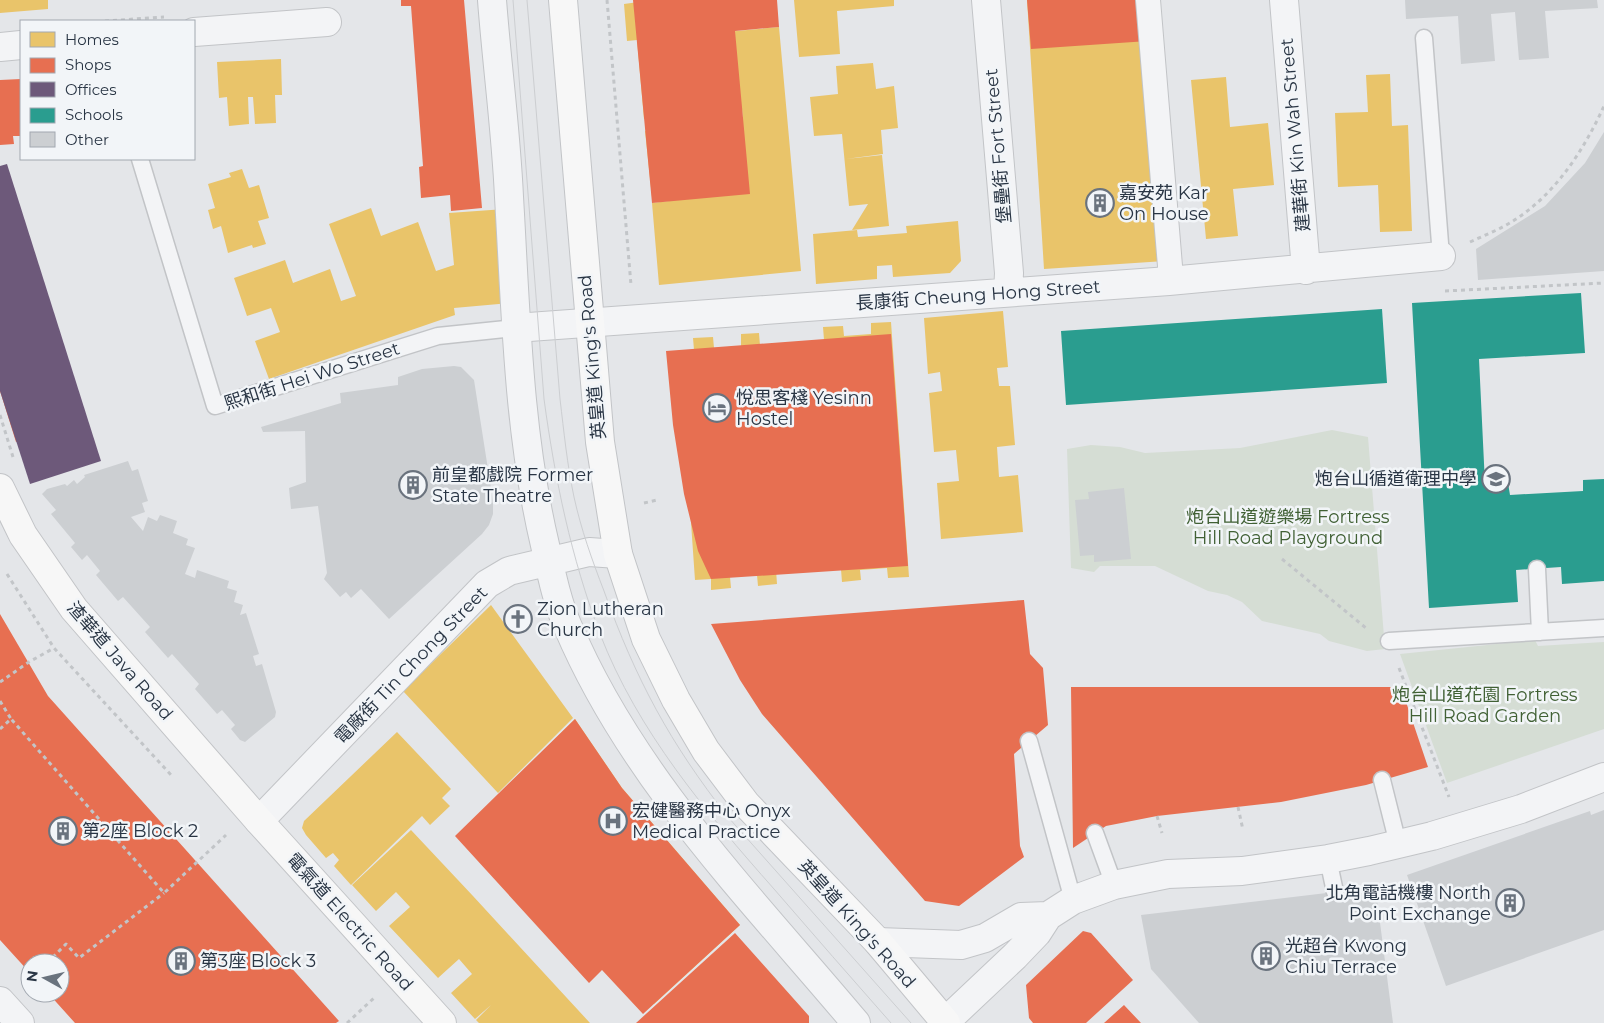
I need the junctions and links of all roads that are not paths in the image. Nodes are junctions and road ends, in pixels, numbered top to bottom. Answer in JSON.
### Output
{"nodes":[{"id":1,"x":492,"y":0,"type":"edge"},
{"id":2,"x":563,"y":0,"type":"edge"},
{"id":3,"x":986,"y":0,"type":"edge"},
{"id":4,"x":1148,"y":0,"type":"edge"},
{"id":5,"x":1284,"y":0,"type":"edge"},
{"id":6,"x":327,"y":22,"type":"dead end"},
{"id":7,"x":195,"y":32,"type":"edge"},
{"id":8,"x":1424,"y":38,"type":"dead end"},
{"id":9,"x":20,"y":45,"type":"edge"},
{"id":10,"x":0,"y":47,"type":"edge"},
{"id":11,"x":140,"y":160,"type":"edge"},
{"id":12,"x":1440,"y":256,"type":"joint"},
{"id":13,"x":1306,"y":270,"type":"junction"},
{"id":14,"x":1169,"y":281,"type":"junction"},
{"id":15,"x":1008,"y":292,"type":"junction"},
{"id":16,"x":588,"y":322,"type":"junction"},
{"id":17,"x":516,"y":328,"type":"junction"},
{"id":18,"x":0,"y":488,"type":"edge"},
{"id":19,"x":618,"y":554,"type":"junction"},
{"id":20,"x":549,"y":562,"type":"junction"},
{"id":21,"x":1537,"y":569,"type":"dead end"},
{"id":22,"x":1604,"y":628,"type":"edge"},
{"id":23,"x":1540,"y":632,"type":"junction"},
{"id":24,"x":1389,"y":641,"type":"road end"},
{"id":25,"x":1029,"y":741,"type":"dead end"},
{"id":26,"x":1604,"y":777,"type":"edge"},
{"id":27,"x":1382,"y":780,"type":"dead end"},
{"id":28,"x":258,"y":821,"type":"junction"},
{"id":29,"x":1095,"y":833,"type":"dead end"},
{"id":30,"x":1398,"y":844,"type":"junction"},
{"id":31,"x":1328,"y":859,"type":"junction"},
{"id":32,"x":1114,"y":885,"type":"junction"},
{"id":33,"x":1335,"y":892,"type":"dead end"},
{"id":34,"x":1073,"y":900,"type":"junction"},
{"id":35,"x":1048,"y":916,"type":"junction"},
{"id":36,"x":878,"y":942,"type":"junction"},
{"id":37,"x":0,"y":1001,"type":"edge"},
{"id":38,"x":20,"y":1023,"type":"edge"},
{"id":39,"x":442,"y":1023,"type":"edge"},
{"id":40,"x":856,"y":1023,"type":"edge"},
{"id":41,"x":945,"y":1023,"type":"edge"}],
"edges":[{"from":1,"to":17,"type":"street"},
{"from":2,"to":16,"type":"main road","name":"英皇道 King's Road"},
{"from":3,"to":15,"type":"street","name":"堡壘街 Fort Street"},
{"from":4,"to":14,"type":"street"},
{"from":5,"to":13,"type":"street","name":"建華街 Kin Wah Street"},
{"from":6,"to":7,"type":"street"},
{"from":8,"to":12,"type":"lane"},
{"from":9,"to":10,"type":"street"},
{"from":11,"to":17,"type":"lane","name":"熙和街 Hei Wo Street"},
{"from":12,"to":13,"type":"street","name":"長康街 Cheung Hong Street"},
{"from":13,"to":14,"type":"street","name":"長康街 Cheung Hong Street"},
{"from":14,"to":15,"type":"street","name":"長康街 Cheung Hong Street"},
{"from":15,"to":16,"type":"street","name":"長康街 Cheung Hong Street"},
{"from":16,"to":17,"type":"street","name":"長康街 Cheung Hong Street"},
{"from":16,"to":19,"type":"main road","name":"英皇道 King's Road"},
{"from":17,"to":20,"type":"street"},
{"from":18,"to":28,"type":"main road","name":"渣華道 Java Road"},
{"from":19,"to":20,"type":"street","name":"電廠街 Tin Chong Street"},
{"from":19,"to":36,"type":"main road","name":"英皇道 King's Road"},
{"from":20,"to":28,"type":"street","name":"電廠街 Tin Chong Street"},
{"from":20,"to":40,"type":"street"},
{"from":21,"to":23,"type":"lane"},
{"from":22,"to":23,"type":"lane"},
{"from":23,"to":24,"type":"lane"},
{"from":25,"to":34,"type":"lane"},
{"from":26,"to":30,"type":"street"},
{"from":27,"to":30,"type":"lane"},
{"from":28,"to":39,"type":"main road","name":"電氣道 Electric Road"},
{"from":29,"to":32,"type":"lane"},
{"from":30,"to":31,"type":"street"},
{"from":31,"to":32,"type":"street"},
{"from":31,"to":33,"type":"lane"},
{"from":32,"to":34,"type":"street"},
{"from":34,"to":35,"type":"street"},
{"from":35,"to":36,"type":"street"},
{"from":35,"to":41,"type":"street"},
{"from":36,"to":41,"type":"main road","name":"英皇道 King's Road"},
{"from":37,"to":38,"type":"street"}]}
